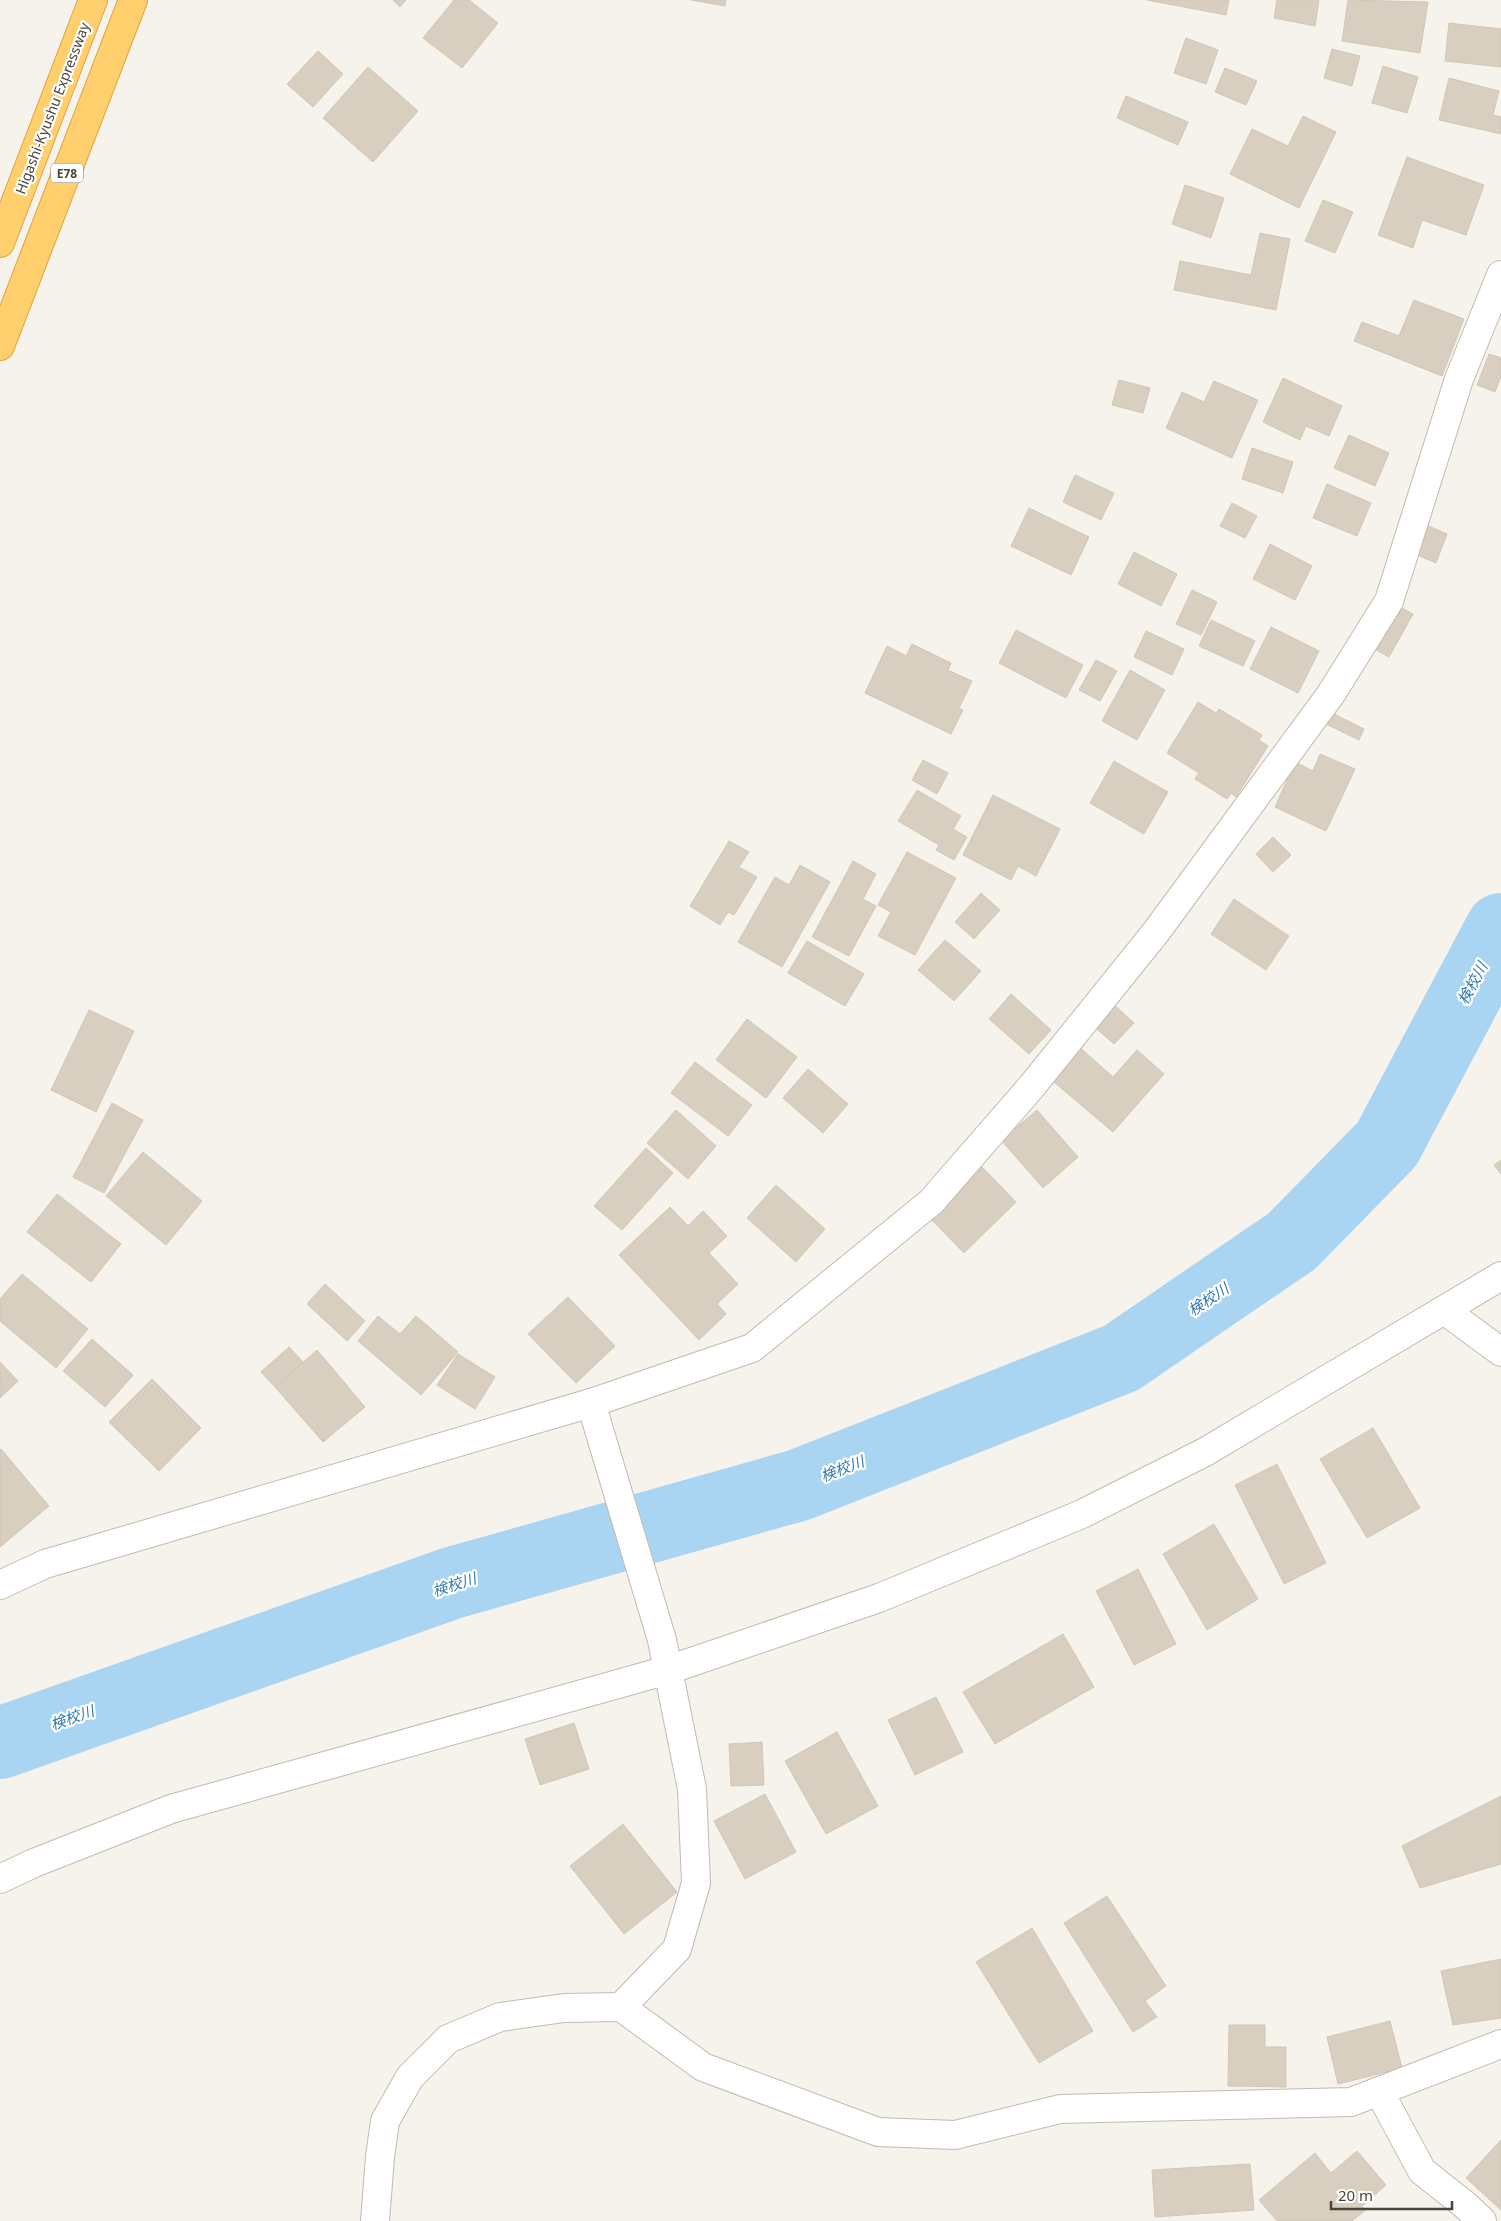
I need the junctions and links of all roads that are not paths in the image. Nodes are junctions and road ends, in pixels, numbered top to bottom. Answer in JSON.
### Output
{"nodes":[{"id":1,"x":92,"y":0,"type":"edge"},
{"id":2,"x":133,"y":0,"type":"edge"},
{"id":3,"x":0,"y":243,"type":"edge"},
{"id":4,"x":1501,"y":275,"type":"edge"},
{"id":5,"x":0,"y":346,"type":"edge"},
{"id":6,"x":1501,"y":1276,"type":"edge"},
{"id":7,"x":1444,"y":1310,"type":"junction"},
{"id":8,"x":1501,"y":1352,"type":"edge"},
{"id":9,"x":591,"y":1403,"type":"junction"},
{"id":10,"x":0,"y":1585,"type":"edge"},
{"id":11,"x":668,"y":1670,"type":"junction"},
{"id":12,"x":0,"y":1879,"type":"edge"},
{"id":13,"x":621,"y":2007,"type":"junction"},
{"id":14,"x":1501,"y":2044,"type":"edge"},
{"id":15,"x":1379,"y":2091,"type":"junction"},
{"id":16,"x":374,"y":2221,"type":"edge"},
{"id":17,"x":1482,"y":2221,"type":"edge"}],
"edges":[{"from":1,"to":3,"type":"highway","name":"Higashi-Kyushu Expressway","number":"E78"},
{"from":2,"to":5,"type":"highway","number":"E78"},
{"from":4,"to":9,"type":"street"},
{"from":6,"to":7,"type":"street"},
{"from":7,"to":8,"type":"street"},
{"from":7,"to":11,"type":"street"},
{"from":9,"to":10,"type":"street"},
{"from":9,"to":11,"type":"street"},
{"from":11,"to":12,"type":"street"},
{"from":11,"to":13,"type":"street"},
{"from":13,"to":15,"type":"street"},
{"from":13,"to":16,"type":"street"},
{"from":14,"to":15,"type":"street"},
{"from":15,"to":17,"type":"street"}]}
